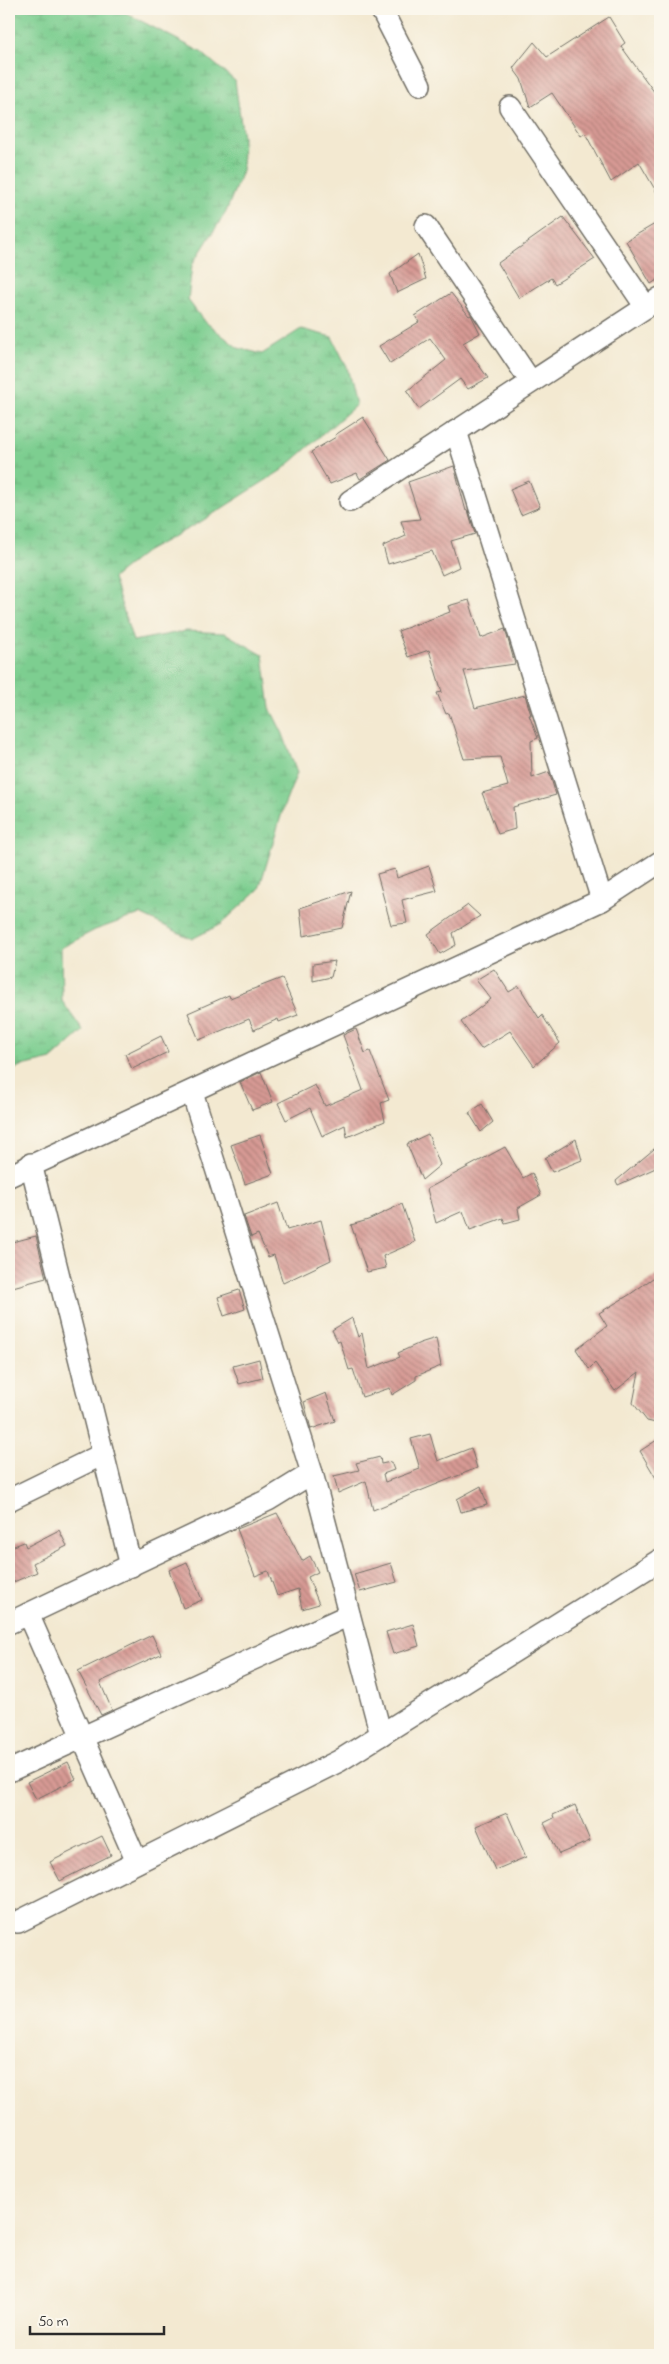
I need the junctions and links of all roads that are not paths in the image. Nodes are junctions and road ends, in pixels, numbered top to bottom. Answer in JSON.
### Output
{"nodes":[{"id":1,"x":381,"y":9,"type":"edge"},
{"id":2,"x":420,"y":85,"type":"dead end"},
{"id":3,"x":510,"y":107,"type":"dead end"},
{"id":4,"x":426,"y":226,"type":"dead end"},
{"id":5,"x":653,"y":302,"type":"edge"},
{"id":6,"x":531,"y":382,"type":"junction"},
{"id":7,"x":456,"y":431,"type":"junction"},
{"id":8,"x":350,"y":501,"type":"dead end"},
{"id":9,"x":660,"y":862,"type":"edge"},
{"id":10,"x":602,"y":900,"type":"junction"},
{"id":11,"x":192,"y":1092,"type":"junction"},
{"id":12,"x":31,"y":1164,"type":"junction"},
{"id":13,"x":9,"y":1176,"type":"edge"},
{"id":14,"x":103,"y":1454,"type":"junction"},
{"id":15,"x":312,"y":1473,"type":"junction"},
{"id":16,"x":9,"y":1500,"type":"edge"},
{"id":17,"x":660,"y":1560,"type":"edge"},
{"id":18,"x":130,"y":1566,"type":"junction"},
{"id":19,"x":28,"y":1614,"type":"junction"},
{"id":20,"x":349,"y":1615,"type":"junction"},
{"id":21,"x":9,"y":1623,"type":"edge"},
{"id":22,"x":381,"y":1735,"type":"junction"},
{"id":23,"x":82,"y":1738,"type":"junction"},
{"id":24,"x":9,"y":1771,"type":"edge"},
{"id":25,"x":137,"y":1862,"type":"junction"},
{"id":26,"x":18,"y":1922,"type":"dead end"}],
"edges":[{"from":1,"to":2,"type":"street"},
{"from":3,"to":5,"type":"street"},
{"from":4,"to":6,"type":"street"},
{"from":5,"to":6,"type":"street"},
{"from":6,"to":7,"type":"street"},
{"from":7,"to":8,"type":"street"},
{"from":7,"to":10,"type":"street"},
{"from":9,"to":10,"type":"street"},
{"from":10,"to":11,"type":"street"},
{"from":11,"to":12,"type":"street"},
{"from":11,"to":15,"type":"street"},
{"from":12,"to":13,"type":"street"},
{"from":12,"to":14,"type":"street"},
{"from":14,"to":16,"type":"street"},
{"from":14,"to":18,"type":"street"},
{"from":15,"to":18,"type":"street"},
{"from":15,"to":20,"type":"street"},
{"from":17,"to":22,"type":"street"},
{"from":18,"to":19,"type":"street"},
{"from":19,"to":21,"type":"street"},
{"from":19,"to":23,"type":"street"},
{"from":20,"to":22,"type":"street"},
{"from":20,"to":23,"type":"street"},
{"from":22,"to":25,"type":"street"},
{"from":23,"to":24,"type":"street"},
{"from":23,"to":25,"type":"street"},
{"from":25,"to":26,"type":"street"}]}
